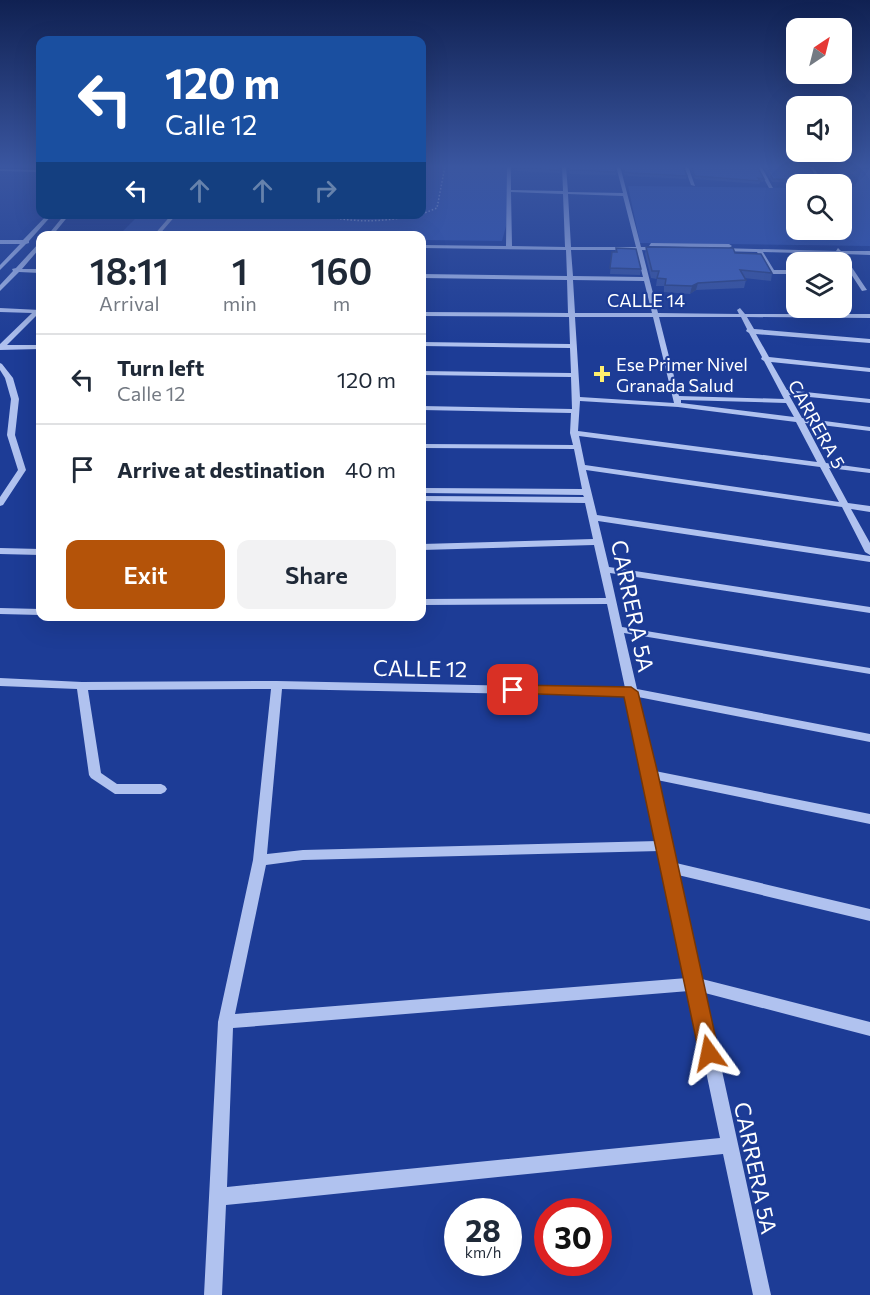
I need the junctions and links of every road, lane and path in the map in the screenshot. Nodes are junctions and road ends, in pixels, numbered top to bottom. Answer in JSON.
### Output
{"nodes":[{"id":1,"x":39,"y":226,"type":"edge"},
{"id":2,"x":509,"y":226,"type":"edge"},
{"id":3,"x":569,"y":226,"type":"edge"},
{"id":4,"x":633,"y":226,"type":"edge"},
{"id":5,"x":0,"y":237,"type":"edge"},
{"id":6,"x":36,"y":238,"type":"edge"},
{"id":7,"x":27,"y":239,"type":"junction"},
{"id":8,"x":0,"y":242,"type":"edge"},
{"id":9,"x":36,"y":242,"type":"edge"},
{"id":10,"x":426,"y":242,"type":"edge"},
{"id":11,"x":509,"y":245,"type":"junction"},
{"id":12,"x":570,"y":246,"type":"junction"},
{"id":13,"x":426,"y":247,"type":"edge"},
{"id":14,"x":638,"y":247,"type":"junction"},
{"id":15,"x":36,"y":248,"type":"edge"},
{"id":16,"x":757,"y":248,"type":"junction"},
{"id":17,"x":870,"y":248,"type":"edge"},
{"id":18,"x":838,"y":250,"type":"junction"},
{"id":19,"x":870,"y":253,"type":"edge"},
{"id":20,"x":0,"y":269,"type":"edge"},
{"id":21,"x":17,"y":270,"type":"junction"},
{"id":22,"x":36,"y":271,"type":"edge"},
{"id":23,"x":786,"y":272,"type":"edge"},
{"id":24,"x":854,"y":274,"type":"joint"},
{"id":25,"x":426,"y":276,"type":"edge"},
{"id":26,"x":571,"y":278,"type":"junction"},
{"id":27,"x":646,"y":279,"type":"junction"},
{"id":28,"x":0,"y":289,"type":"edge"},
{"id":29,"x":864,"y":290,"type":"dead end"},
{"id":30,"x":0,"y":304,"type":"edge"},
{"id":31,"x":36,"y":308,"type":"edge"},
{"id":32,"x":36,"y":308,"type":"edge"},
{"id":33,"x":426,"y":308,"type":"edge"},
{"id":34,"x":0,"y":310,"type":"edge"},
{"id":35,"x":870,"y":310,"type":"edge"},
{"id":36,"x":36,"y":311,"type":"edge"},
{"id":37,"x":572,"y":312,"type":"junction"},
{"id":38,"x":655,"y":313,"type":"junction"},
{"id":39,"x":741,"y":313,"type":"junction"},
{"id":40,"x":426,"y":314,"type":"edge"},
{"id":41,"x":870,"y":316,"type":"edge"},
{"id":42,"x":749,"y":331,"type":"junction"},
{"id":43,"x":870,"y":341,"type":"edge"},
{"id":44,"x":426,"y":344,"type":"edge"},
{"id":45,"x":574,"y":346,"type":"junction"},
{"id":46,"x":36,"y":347,"type":"edge"},
{"id":47,"x":1,"y":348,"type":"edge"},
{"id":48,"x":765,"y":359,"type":"junction"},
{"id":49,"x":0,"y":365,"type":"edge"},
{"id":50,"x":870,"y":370,"type":"edge"},
{"id":51,"x":426,"y":373,"type":"edge"},
{"id":52,"x":575,"y":375,"type":"junction"},
{"id":53,"x":783,"y":392,"type":"junction"},
{"id":54,"x":677,"y":401,"type":"junction"},
{"id":55,"x":788,"y":401,"type":"junction"},
{"id":56,"x":870,"y":401,"type":"edge"},
{"id":57,"x":576,"y":405,"type":"junction"},
{"id":58,"x":426,"y":408,"type":"edge"},
{"id":59,"x":798,"y":420,"type":"junction"},
{"id":60,"x":870,"y":429,"type":"edge"},
{"id":61,"x":574,"y":433,"type":"junction"},
{"id":62,"x":426,"y":446,"type":"edge"},
{"id":63,"x":577,"y":447,"type":"junction"},
{"id":64,"x":822,"y":465,"type":"junction"},
{"id":65,"x":582,"y":468,"type":"junction"},
{"id":66,"x":870,"y":471,"type":"edge"},
{"id":67,"x":426,"y":491,"type":"edge"},
{"id":68,"x":588,"y":496,"type":"junction"},
{"id":69,"x":426,"y":499,"type":"edge"},
{"id":70,"x":0,"y":503,"type":"edge"},
{"id":71,"x":844,"y":506,"type":"junction"},
{"id":72,"x":870,"y":509,"type":"edge"},
{"id":73,"x":592,"y":517,"type":"junction"},
{"id":74,"x":598,"y":542,"type":"junction"},
{"id":75,"x":426,"y":547,"type":"edge"},
{"id":76,"x":0,"y":551,"type":"edge"},
{"id":77,"x":36,"y":552,"type":"edge"},
{"id":78,"x":870,"y":552,"type":"edge"},
{"id":79,"x":870,"y":559,"type":"edge"},
{"id":80,"x":604,"y":569,"type":"junction"},
{"id":81,"x":611,"y":601,"type":"junction"},
{"id":82,"x":426,"y":602,"type":"edge"},
{"id":83,"x":870,"y":610,"type":"edge"},
{"id":84,"x":0,"y":611,"type":"edge"},
{"id":85,"x":36,"y":612,"type":"edge"},
{"id":86,"x":617,"y":628,"type":"junction"},
{"id":87,"x":870,"y":671,"type":"edge"},
{"id":88,"x":0,"y":682,"type":"edge"},
{"id":89,"x":277,"y":685,"type":"junction"},
{"id":90,"x":82,"y":686,"type":"junction"},
{"id":91,"x":631,"y":692,"type":"junction"},
{"id":92,"x":870,"y":738,"type":"edge"},
{"id":93,"x":650,"y":774,"type":"junction"},
{"id":94,"x":161,"y":789,"type":"dead end"},
{"id":95,"x":870,"y":819,"type":"edge"},
{"id":96,"x":665,"y":846,"type":"junction"},
{"id":97,"x":260,"y":860,"type":"junction"},
{"id":98,"x":669,"y":867,"type":"junction"},
{"id":99,"x":870,"y":915,"type":"edge"},
{"id":100,"x":694,"y":984,"type":"junction"},
{"id":101,"x":226,"y":1022,"type":"junction"},
{"id":102,"x":870,"y":1029,"type":"edge"},
{"id":103,"x":729,"y":1145,"type":"junction"},
{"id":104,"x":218,"y":1197,"type":"junction"},
{"id":105,"x":213,"y":1295,"type":"edge"},
{"id":106,"x":762,"y":1295,"type":"edge"}],
"edges":[{"from":1,"to":7,"type":"street"},
{"from":2,"to":11,"type":"street"},
{"from":3,"to":12,"type":"street","name":"CARRERA 5A"},
{"from":4,"to":14,"type":"street"},
{"from":5,"to":7,"type":"street"},
{"from":6,"to":7,"type":"street"},
{"from":7,"to":8,"type":"street"},
{"from":7,"to":9,"type":"street"},
{"from":7,"to":20,"type":"street"},
{"from":10,"to":11,"type":"street"},
{"from":11,"to":12,"type":"street"},
{"from":11,"to":13,"type":"street"},
{"from":12,"to":14,"type":"street"},
{"from":12,"to":26,"type":"street","name":"CARRERA 5A"},
{"from":14,"to":16,"type":"street"},
{"from":14,"to":27,"type":"street"},
{"from":15,"to":21,"type":"street"},
{"from":16,"to":18,"type":"street"},
{"from":16,"to":23,"type":"street"},
{"from":17,"to":18,"type":"street"},
{"from":18,"to":19,"type":"street"},
{"from":18,"to":24,"type":"street"},
{"from":20,"to":21,"type":"street"},
{"from":21,"to":22,"type":"street"},
{"from":21,"to":28,"type":"street"},
{"from":24,"to":29,"type":"street"},
{"from":25,"to":26,"type":"street"},
{"from":26,"to":27,"type":"street"},
{"from":26,"to":37,"type":"street","name":"CARRERA 5A"},
{"from":27,"to":38,"type":"street"},
{"from":30,"to":31,"type":"street"},
{"from":32,"to":34,"type":"street"},
{"from":33,"to":37,"type":"street","name":"CALLE 14"},
{"from":35,"to":39,"type":"street","name":"CALLE 14"},
{"from":36,"to":47,"type":"street"},
{"from":37,"to":38,"type":"street","name":"CALLE 14"},
{"from":37,"to":40,"type":"street","name":"CALLE 14"},
{"from":37,"to":45,"type":"street","name":"CARRERA 5A"},
{"from":38,"to":39,"type":"street","name":"CALLE 14"},
{"from":38,"to":54,"type":"street"},
{"from":39,"to":41,"type":"street","name":"CALLE 14"},
{"from":39,"to":42,"type":"street","name":"CARRERA 5"},
{"from":42,"to":43,"type":"street"},
{"from":42,"to":48,"type":"street","name":"CARRERA 5"},
{"from":44,"to":45,"type":"street"},
{"from":45,"to":52,"type":"street","name":"CARRERA 5A"},
{"from":46,"to":47,"type":"street"},
{"from":48,"to":50,"type":"street"},
{"from":48,"to":53,"type":"street","name":"CARRERA 5"},
{"from":49,"to":70,"type":"street"},
{"from":51,"to":52,"type":"street"},
{"from":52,"to":57,"type":"street","name":"CARRERA 5A"},
{"from":53,"to":55,"type":"street","name":"CARRERA 5"},
{"from":53,"to":56,"type":"street"},
{"from":54,"to":55,"type":"street"},
{"from":54,"to":57,"type":"street"},
{"from":54,"to":59,"type":"street"},
{"from":55,"to":59,"type":"street","name":"CARRERA 5"},
{"from":57,"to":58,"type":"street"},
{"from":57,"to":61,"type":"street","name":"CARRERA 5A"},
{"from":59,"to":60,"type":"street"},
{"from":59,"to":64,"type":"street","name":"CARRERA 5"},
{"from":61,"to":63,"type":"street","name":"CARRERA 5A"},
{"from":61,"to":64,"type":"street"},
{"from":62,"to":63,"type":"street"},
{"from":63,"to":65,"type":"street","name":"CARRERA 5A"},
{"from":64,"to":66,"type":"street"},
{"from":64,"to":71,"type":"street","name":"CARRERA 5"},
{"from":65,"to":68,"type":"street","name":"CARRERA 5A"},
{"from":65,"to":71,"type":"street"},
{"from":67,"to":68,"type":"street"},
{"from":68,"to":69,"type":"street"},
{"from":68,"to":73,"type":"street","name":"CARRERA 5A"},
{"from":71,"to":72,"type":"street"},
{"from":71,"to":78,"type":"street","name":"CARRERA 5"},
{"from":73,"to":74,"type":"street","name":"CARRERA 5A"},
{"from":73,"to":79,"type":"street"},
{"from":74,"to":75,"type":"street"},
{"from":74,"to":80,"type":"street","name":"CARRERA 5A"},
{"from":76,"to":77,"type":"street"},
{"from":80,"to":81,"type":"street","name":"CARRERA 5A"},
{"from":80,"to":83,"type":"street"},
{"from":81,"to":82,"type":"street"},
{"from":81,"to":86,"type":"street","name":"CARRERA 5A"},
{"from":84,"to":85,"type":"street"},
{"from":86,"to":87,"type":"street"},
{"from":86,"to":91,"type":"street","name":"CARRERA 5A"},
{"from":88,"to":90,"type":"street","name":"CALLE 12"},
{"from":89,"to":90,"type":"street","name":"CALLE 12"},
{"from":89,"to":91,"type":"street","name":"CALLE 12"},
{"from":89,"to":97,"type":"street"},
{"from":90,"to":94,"type":"street"},
{"from":91,"to":92,"type":"street","name":"CALLE 12"},
{"from":91,"to":93,"type":"street","name":"CARRERA 5A"},
{"from":93,"to":95,"type":"street"},
{"from":93,"to":96,"type":"street","name":"CARRERA 5A"},
{"from":96,"to":97,"type":"street"},
{"from":96,"to":98,"type":"street","name":"CARRERA 5A"},
{"from":97,"to":101,"type":"street"},
{"from":98,"to":99,"type":"street"},
{"from":98,"to":100,"type":"street","name":"CARRERA 5A"},
{"from":100,"to":101,"type":"street"},
{"from":100,"to":102,"type":"street"},
{"from":100,"to":103,"type":"street","name":"CARRERA 5A"},
{"from":101,"to":104,"type":"street"},
{"from":103,"to":104,"type":"street"},
{"from":103,"to":106,"type":"street","name":"CARRERA 5A"},
{"from":104,"to":105,"type":"street"}]}
